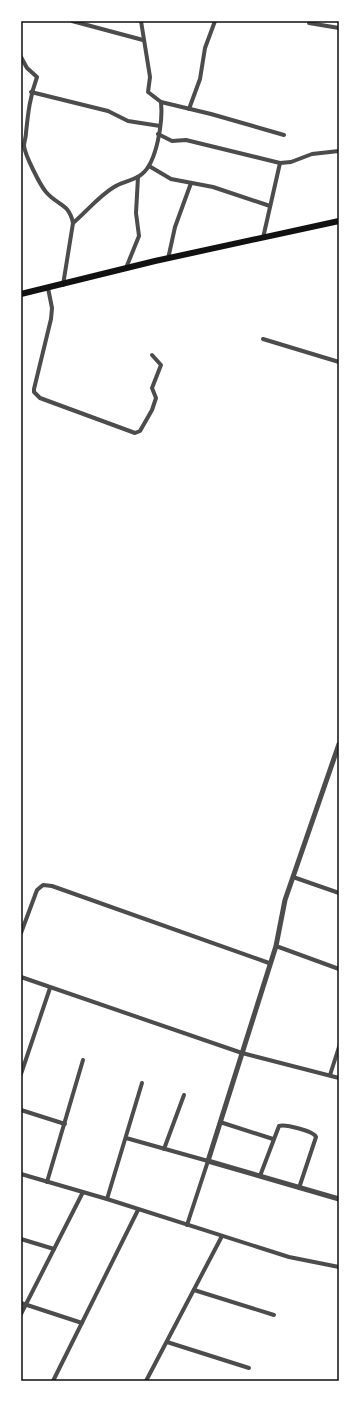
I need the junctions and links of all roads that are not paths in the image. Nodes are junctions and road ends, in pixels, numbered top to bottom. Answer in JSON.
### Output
{"nodes":[{"id":1,"x":72,"y":21,"type":"edge"},
{"id":2,"x":141,"y":21,"type":"edge"},
{"id":3,"x":215,"y":21,"type":"edge"},
{"id":4,"x":309,"y":23,"type":"dead end"},
{"id":5,"x":339,"y":28,"type":"edge"},
{"id":6,"x":143,"y":40,"type":"junction"},
{"id":7,"x":21,"y":57,"type":"edge"},
{"id":8,"x":31,"y":92,"type":"junction"},
{"id":9,"x":161,"y":102,"type":"junction"},
{"id":10,"x":189,"y":109,"type":"junction"},
{"id":11,"x":160,"y":126,"type":"junction"},
{"id":12,"x":158,"y":134,"type":"junction"},
{"id":13,"x":284,"y":135,"type":"dead end"},
{"id":14,"x":339,"y":151,"type":"edge"},
{"id":15,"x":280,"y":163,"type":"junction"},
{"id":16,"x":149,"y":166,"type":"junction"},
{"id":17,"x":138,"y":177,"type":"junction"},
{"id":18,"x":191,"y":182,"type":"junction"},
{"id":19,"x":270,"y":206,"type":"junction"},
{"id":20,"x":339,"y":221,"type":"edge"},
{"id":21,"x":73,"y":223,"type":"junction"},
{"id":22,"x":263,"y":238,"type":"junction"},
{"id":23,"x":168,"y":259,"type":"junction"},
{"id":24,"x":126,"y":269,"type":"junction"},
{"id":25,"x":63,"y":285,"type":"junction"},
{"id":26,"x":48,"y":288,"type":"junction"},
{"id":27,"x":21,"y":294,"type":"edge"},
{"id":28,"x":263,"y":340,"type":"dead end"},
{"id":29,"x":152,"y":355,"type":"dead end"},
{"id":30,"x":339,"y":362,"type":"edge"},
{"id":31,"x":339,"y":744,"type":"edge"},
{"id":32,"x":293,"y":877,"type":"junction"},
{"id":33,"x":339,"y":893,"type":"edge"},
{"id":34,"x":21,"y":933,"type":"edge"},
{"id":35,"x":276,"y":946,"type":"junction"},
{"id":36,"x":269,"y":963,"type":"junction"},
{"id":37,"x":339,"y":969,"type":"edge"},
{"id":38,"x":21,"y":978,"type":"edge"},
{"id":39,"x":50,"y":988,"type":"junction"},
{"id":40,"x":339,"y":1047,"type":"edge"},
{"id":41,"x":242,"y":1052,"type":"junction"},
{"id":42,"x":83,"y":1060,"type":"dead end"},
{"id":43,"x":21,"y":1074,"type":"edge"},
{"id":44,"x":330,"y":1075,"type":"junction"},
{"id":45,"x":339,"y":1078,"type":"edge"},
{"id":46,"x":142,"y":1083,"type":"dead end"},
{"id":47,"x":184,"y":1095,"type":"dead end"},
{"id":48,"x":21,"y":1110,"type":"edge"},
{"id":49,"x":220,"y":1122,"type":"junction"},
{"id":50,"x":65,"y":1124,"type":"junction"},
{"id":51,"x":126,"y":1138,"type":"junction"},
{"id":52,"x":273,"y":1139,"type":"junction"},
{"id":53,"x":164,"y":1149,"type":"junction"},
{"id":54,"x":208,"y":1161,"type":"junction"},
{"id":55,"x":21,"y":1174,"type":"edge"},
{"id":56,"x":260,"y":1176,"type":"junction"},
{"id":57,"x":48,"y":1182,"type":"junction"},
{"id":58,"x":299,"y":1188,"type":"junction"},
{"id":59,"x":83,"y":1192,"type":"junction"},
{"id":60,"x":339,"y":1197,"type":"edge"},
{"id":61,"x":108,"y":1199,"type":"junction"},
{"id":62,"x":138,"y":1210,"type":"junction"},
{"id":63,"x":187,"y":1225,"type":"junction"},
{"id":64,"x":222,"y":1236,"type":"junction"},
{"id":65,"x":21,"y":1239,"type":"edge"},
{"id":66,"x":54,"y":1249,"type":"junction"},
{"id":67,"x":339,"y":1267,"type":"edge"},
{"id":68,"x":194,"y":1290,"type":"junction"},
{"id":69,"x":23,"y":1304,"type":"edge"},
{"id":70,"x":21,"y":1314,"type":"edge"},
{"id":71,"x":274,"y":1315,"type":"dead end"},
{"id":72,"x":82,"y":1323,"type":"junction"},
{"id":73,"x":166,"y":1342,"type":"junction"},
{"id":74,"x":248,"y":1368,"type":"dead end"},
{"id":75,"x":53,"y":1381,"type":"edge"},
{"id":76,"x":146,"y":1381,"type":"edge"}],
"edges":[{"from":1,"to":6,"type":"street"},
{"from":2,"to":6,"type":"street"},
{"from":3,"to":10,"type":"street"},
{"from":4,"to":5,"type":"street"},
{"from":6,"to":9,"type":"street"},
{"from":7,"to":8,"type":"street"},
{"from":8,"to":11,"type":"street"},
{"from":8,"to":21,"type":"street"},
{"from":9,"to":10,"type":"street"},
{"from":9,"to":11,"type":"street"},
{"from":10,"to":13,"type":"street"},
{"from":11,"to":12,"type":"street"},
{"from":12,"to":15,"type":"street"},
{"from":12,"to":16,"type":"street"},
{"from":14,"to":15,"type":"street"},
{"from":15,"to":19,"type":"street"},
{"from":16,"to":17,"type":"street"},
{"from":16,"to":18,"type":"street"},
{"from":17,"to":21,"type":"street"},
{"from":17,"to":24,"type":"street"},
{"from":18,"to":19,"type":"street"},
{"from":18,"to":23,"type":"street"},
{"from":19,"to":22,"type":"street"},
{"from":20,"to":22,"type":"main road"},
{"from":21,"to":25,"type":"street"},
{"from":22,"to":23,"type":"main road"},
{"from":23,"to":24,"type":"main road"},
{"from":24,"to":25,"type":"main road"},
{"from":25,"to":26,"type":"main road"},
{"from":26,"to":27,"type":"main road"},
{"from":26,"to":29,"type":"street"},
{"from":28,"to":30,"type":"street"},
{"from":31,"to":32,"type":"street"},
{"from":32,"to":33,"type":"street"},
{"from":32,"to":35,"type":"street"},
{"from":34,"to":36,"type":"street"},
{"from":35,"to":36,"type":"street"},
{"from":35,"to":37,"type":"street"},
{"from":36,"to":41,"type":"street"},
{"from":38,"to":39,"type":"street"},
{"from":39,"to":41,"type":"street"},
{"from":39,"to":43,"type":"street"},
{"from":40,"to":44,"type":"street"},
{"from":41,"to":44,"type":"street"},
{"from":41,"to":49,"type":"street"},
{"from":42,"to":50,"type":"street"},
{"from":44,"to":45,"type":"street"},
{"from":46,"to":51,"type":"street"},
{"from":47,"to":53,"type":"street"},
{"from":48,"to":50,"type":"street"},
{"from":49,"to":52,"type":"street"},
{"from":49,"to":54,"type":"street"},
{"from":50,"to":57,"type":"street"},
{"from":51,"to":53,"type":"street"},
{"from":51,"to":61,"type":"street"},
{"from":52,"to":56,"type":"street"},
{"from":52,"to":58,"type":"street"},
{"from":53,"to":54,"type":"street"},
{"from":54,"to":56,"type":"street"},
{"from":54,"to":63,"type":"street"},
{"from":55,"to":57,"type":"street"},
{"from":56,"to":58,"type":"street"},
{"from":57,"to":59,"type":"street"},
{"from":58,"to":60,"type":"street"},
{"from":59,"to":61,"type":"street"},
{"from":59,"to":66,"type":"street"},
{"from":61,"to":62,"type":"street"},
{"from":62,"to":63,"type":"street"},
{"from":62,"to":72,"type":"street"},
{"from":63,"to":64,"type":"street"},
{"from":64,"to":67,"type":"street"},
{"from":64,"to":68,"type":"street"},
{"from":65,"to":66,"type":"street"},
{"from":66,"to":69,"type":"street"},
{"from":68,"to":71,"type":"street"},
{"from":68,"to":73,"type":"street"},
{"from":69,"to":70,"type":"street"},
{"from":69,"to":72,"type":"street"},
{"from":72,"to":75,"type":"street"},
{"from":73,"to":74,"type":"street"},
{"from":73,"to":76,"type":"street"}]}
